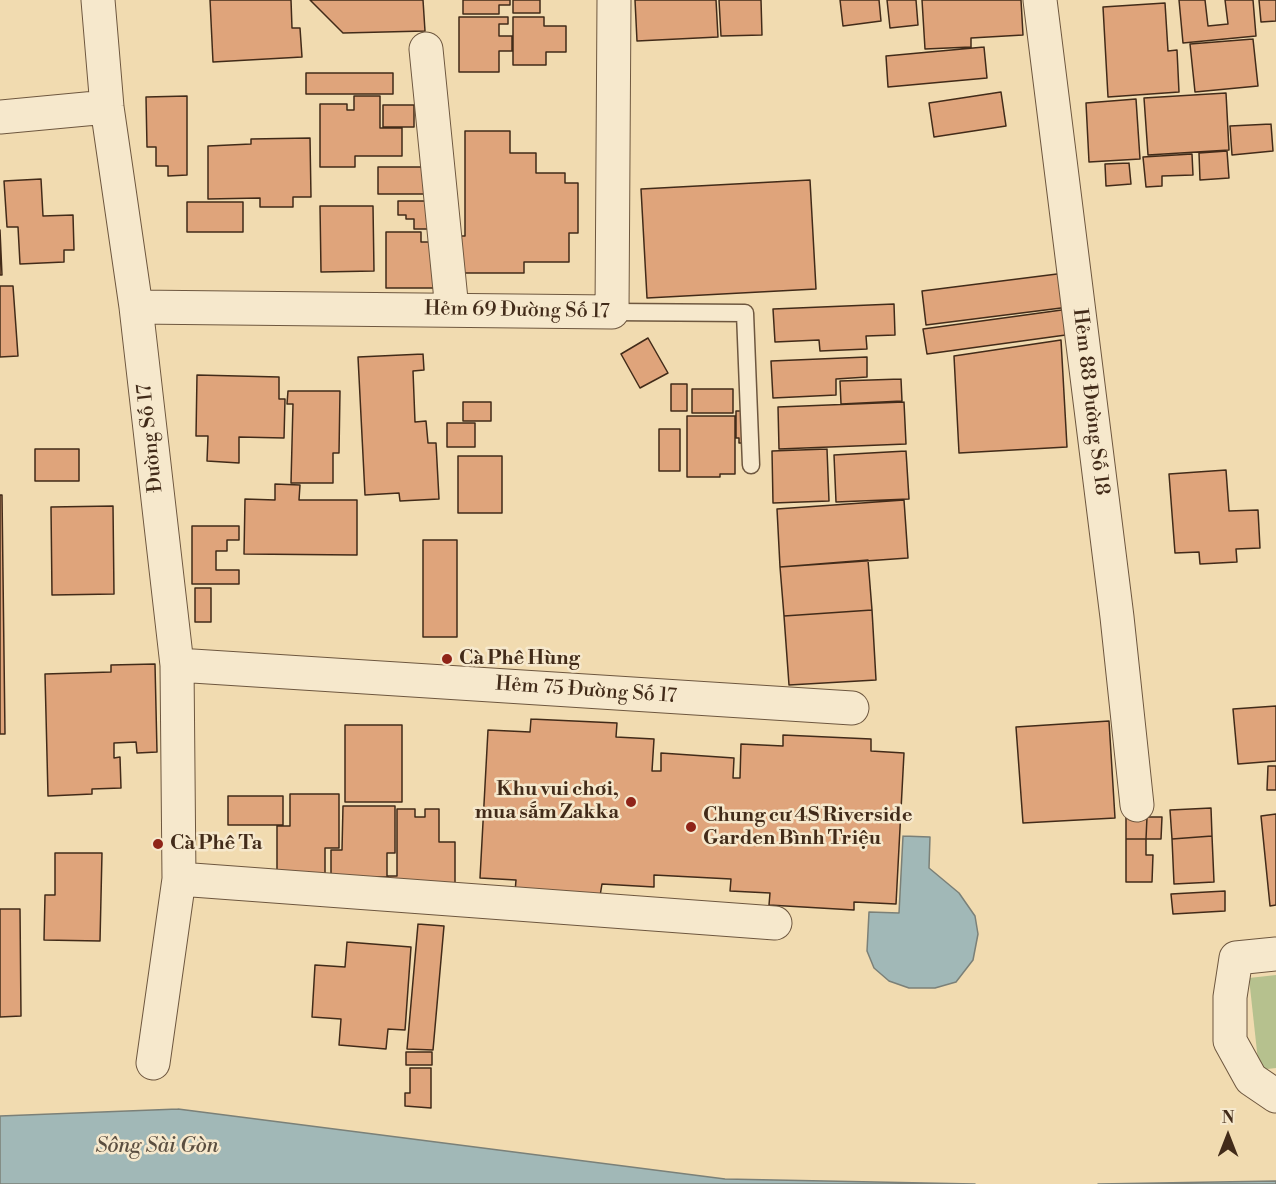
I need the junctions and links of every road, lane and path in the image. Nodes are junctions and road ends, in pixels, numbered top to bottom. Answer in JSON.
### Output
{"nodes":[{"id":1,"x":98,"y":0,"type":"edge"},
{"id":2,"x":614,"y":0,"type":"edge"},
{"id":3,"x":1040,"y":0,"type":"edge"},
{"id":4,"x":426,"y":49,"type":"dead end"},
{"id":5,"x":107,"y":106,"type":"junction"},
{"id":6,"x":0,"y":117,"type":"edge"},
{"id":7,"x":136,"y":307,"type":"junction"},
{"id":8,"x":452,"y":310,"type":"junction"},
{"id":9,"x":612,"y":312,"type":"junction"},
{"id":10,"x":751,"y":465,"type":"dead end"},
{"id":11,"x":177,"y":665,"type":"junction"},
{"id":12,"x":852,"y":708,"type":"dead end"},
{"id":13,"x":1137,"y":805,"type":"dead end"},
{"id":14,"x":179,"y":879,"type":"junction"},
{"id":15,"x":775,"y":923,"type":"dead end"},
{"id":16,"x":1276,"y":954,"type":"edge"},
{"id":17,"x":153,"y":1063,"type":"dead end"},
{"id":18,"x":1276,"y":1096,"type":"edge"}],
"edges":[{"from":1,"to":5,"type":"street","name":"Đường Số 17"},
{"from":2,"to":9,"type":"street"},
{"from":3,"to":13,"type":"street","name":"Hẻm 88 Đường Số 18"},
{"from":4,"to":8,"type":"street"},
{"from":5,"to":6,"type":"street"},
{"from":5,"to":7,"type":"street","name":"Đường Số 17"},
{"from":7,"to":8,"type":"street","name":"Hẻm 69 Đường Số 17"},
{"from":7,"to":11,"type":"street","name":"Đường Số 17"},
{"from":8,"to":9,"type":"street","name":"Hẻm 69 Đường Số 17"},
{"from":9,"to":10,"type":"lane","name":"Hẻm 69 Đường Số 17"},
{"from":11,"to":12,"type":"street","name":"Hẻm 75 Đường Số 17"},
{"from":11,"to":14,"type":"street","name":"Đường Số 17"},
{"from":14,"to":15,"type":"street"},
{"from":14,"to":17,"type":"street","name":"Đường Số 17"},
{"from":16,"to":18,"type":"street"}]}
